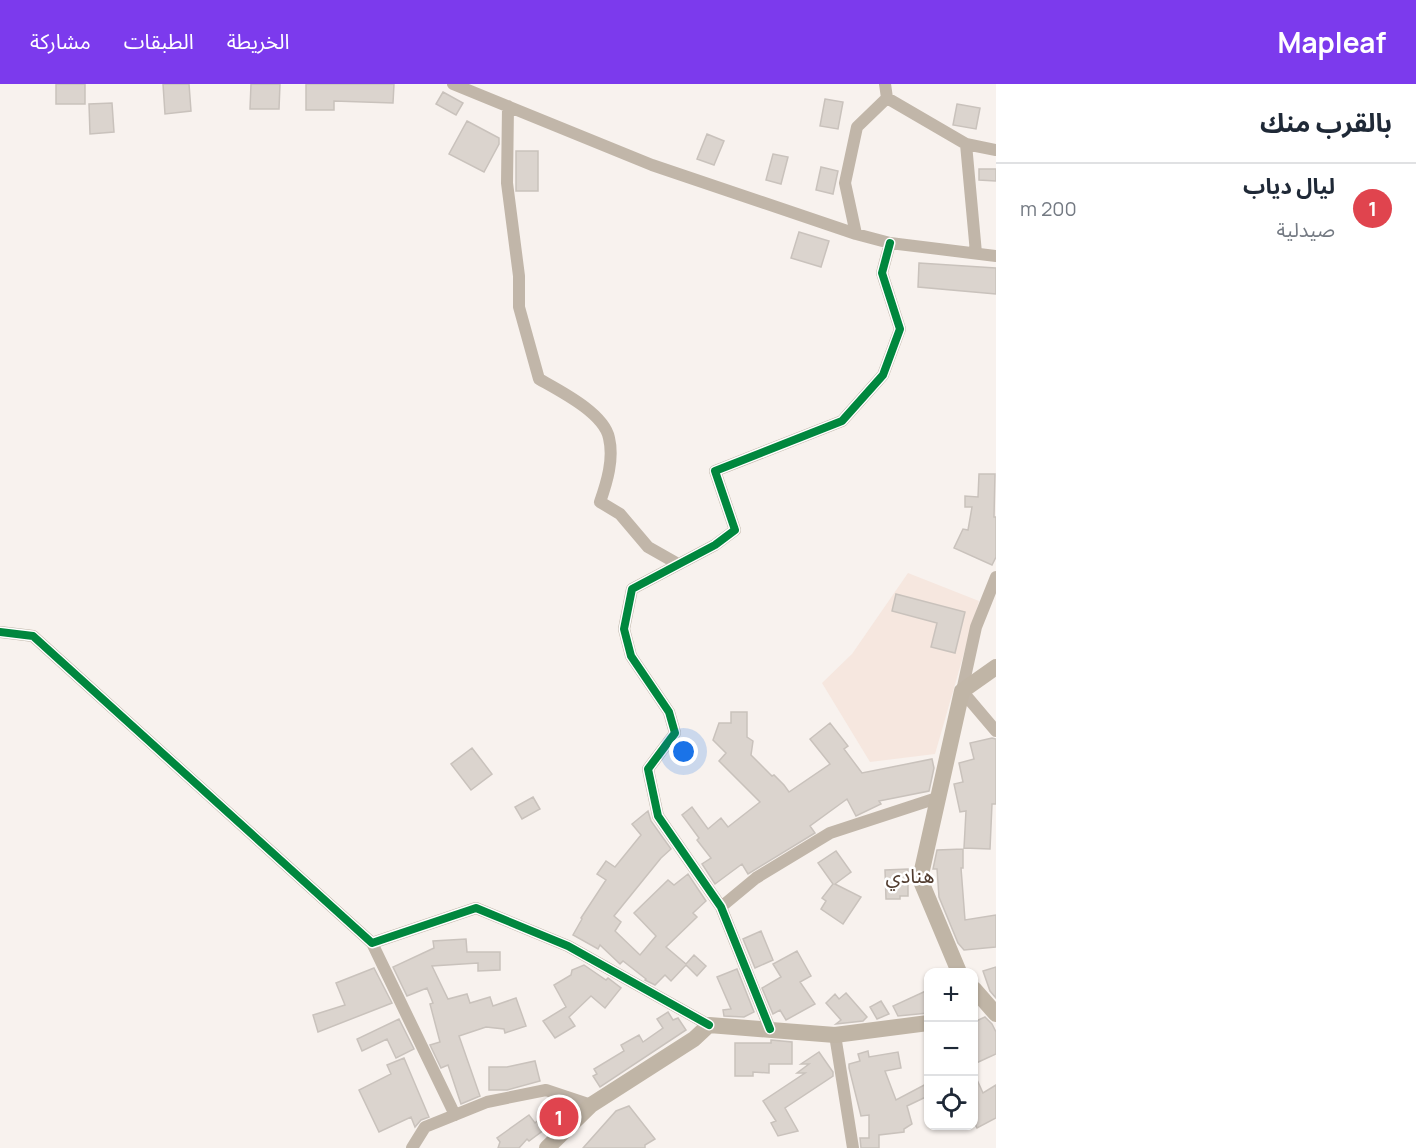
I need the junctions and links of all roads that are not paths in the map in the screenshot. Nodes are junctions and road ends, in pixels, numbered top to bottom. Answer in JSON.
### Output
{"nodes":[{"id":1,"x":453,"y":84,"type":"edge"},
{"id":2,"x":885,"y":84,"type":"edge"},
{"id":3,"x":887,"y":98,"type":"junction"},
{"id":4,"x":508,"y":106,"type":"junction"},
{"id":5,"x":966,"y":144,"type":"junction"},
{"id":6,"x":996,"y":150,"type":"edge"},
{"id":7,"x":856,"y":234,"type":"junction"},
{"id":8,"x":890,"y":243,"type":"junction"},
{"id":9,"x":976,"y":253,"type":"junction"},
{"id":10,"x":996,"y":256,"type":"edge"},
{"id":11,"x":678,"y":564,"type":"junction"},
{"id":12,"x":996,"y":577,"type":"edge"},
{"id":13,"x":0,"y":632,"type":"edge"},
{"id":14,"x":996,"y":667,"type":"edge"},
{"id":15,"x":962,"y":691,"type":"junction"},
{"id":16,"x":996,"y":731,"type":"edge"},
{"id":17,"x":940,"y":797,"type":"junction"},
{"id":18,"x":721,"y":908,"type":"junction"},
{"id":19,"x":372,"y":943,"type":"junction"},
{"id":20,"x":957,"y":968,"type":"edge"},
{"id":21,"x":978,"y":998,"type":"edge"},
{"id":22,"x":996,"y":1014,"type":"edge"},
{"id":23,"x":924,"y":1024,"type":"edge"},
{"id":24,"x":709,"y":1025,"type":"junction"},
{"id":25,"x":770,"y":1029,"type":"junction"},
{"id":26,"x":835,"y":1035,"type":"junction"},
{"id":27,"x":591,"y":1105,"type":"junction"},
{"id":28,"x":455,"y":1115,"type":"junction"},
{"id":29,"x":563,"y":1141,"type":"edge"},
{"id":30,"x":412,"y":1148,"type":"edge"},
{"id":31,"x":547,"y":1148,"type":"edge"},
{"id":32,"x":853,"y":1148,"type":"edge"}],
"edges":[{"from":1,"to":4,"type":"street"},
{"from":2,"to":3,"type":"street"},
{"from":3,"to":5,"type":"street"},
{"from":3,"to":7,"type":"street"},
{"from":4,"to":7,"type":"street"},
{"from":4,"to":11,"type":"street"},
{"from":5,"to":6,"type":"street"},
{"from":5,"to":9,"type":"street"},
{"from":7,"to":8,"type":"street"},
{"from":8,"to":9,"type":"street"},
{"from":8,"to":11,"type":"street"},
{"from":9,"to":10,"type":"street"},
{"from":11,"to":18,"type":"street"},
{"from":12,"to":15,"type":"street"},
{"from":13,"to":19,"type":"street"},
{"from":14,"to":15,"type":"street"},
{"from":15,"to":16,"type":"street"},
{"from":15,"to":17,"type":"street"},
{"from":17,"to":18,"type":"street"},
{"from":17,"to":20,"type":"street"},
{"from":18,"to":25,"type":"street"},
{"from":19,"to":24,"type":"street"},
{"from":19,"to":28,"type":"street"},
{"from":21,"to":22,"type":"street"},
{"from":23,"to":26,"type":"street"},
{"from":24,"to":25,"type":"street"},
{"from":24,"to":27,"type":"street"},
{"from":25,"to":26,"type":"street"},
{"from":26,"to":32,"type":"street"},
{"from":27,"to":28,"type":"street"},
{"from":27,"to":29,"type":"street"},
{"from":28,"to":30,"type":"street"},
{"from":29,"to":31,"type":"street"}]}
